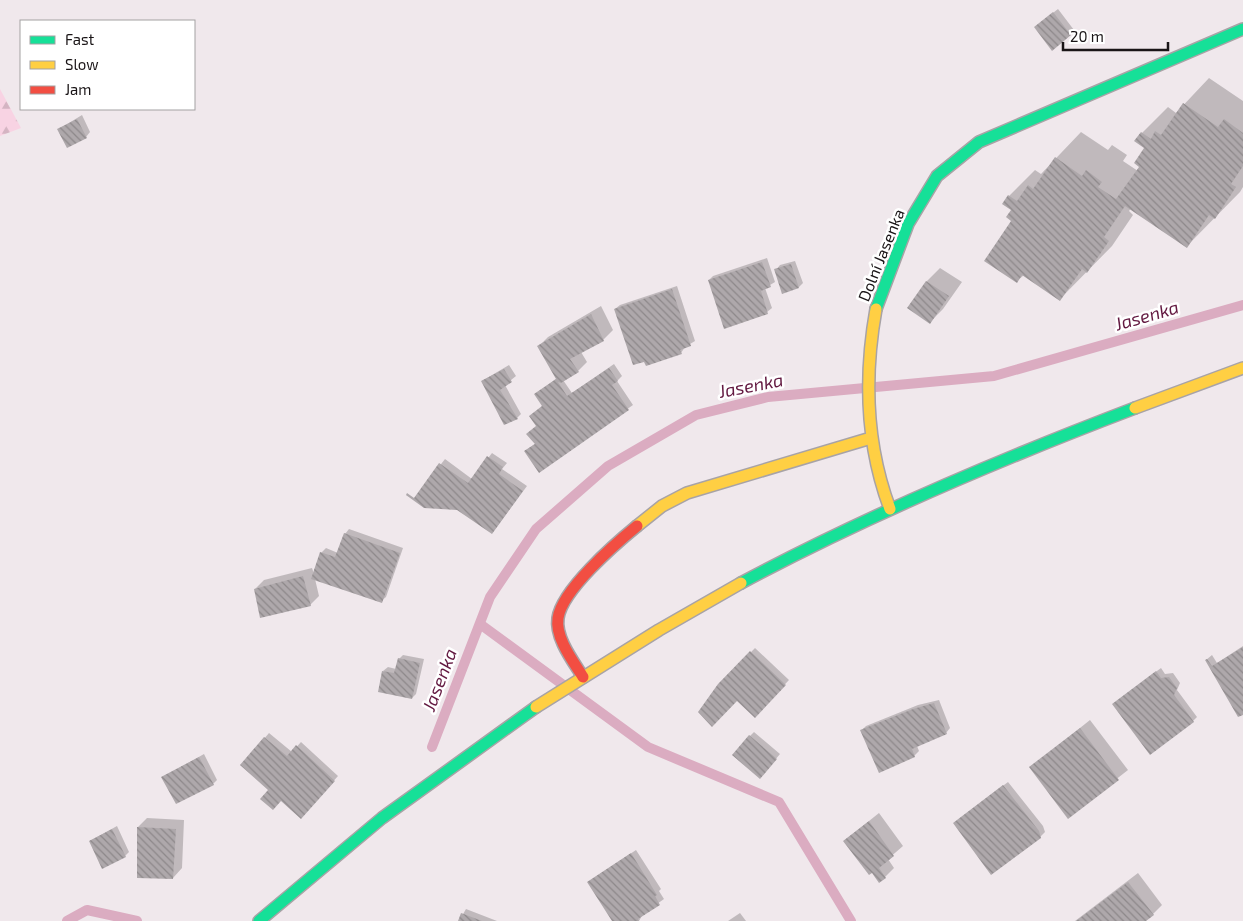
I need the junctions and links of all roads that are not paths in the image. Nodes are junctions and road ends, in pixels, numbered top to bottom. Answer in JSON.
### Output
{"nodes":[{"id":1,"x":1243,"y":29,"type":"edge"},
{"id":2,"x":1243,"y":368,"type":"edge"},
{"id":3,"x":871,"y":438,"type":"junction"},
{"id":4,"x":890,"y":508,"type":"junction"},
{"id":5,"x":582,"y":678,"type":"junction"},
{"id":6,"x":259,"y":921,"type":"edge"}],
"edges":[{"from":1,"to":3,"type":"street","name":"Dolní Jasenka"},
{"from":2,"to":4,"type":"street"},
{"from":3,"to":4,"type":"street","name":"Dolní Jasenka"},
{"from":3,"to":5,"type":"street"},
{"from":4,"to":5,"type":"street"},
{"from":5,"to":6,"type":"street"}]}
